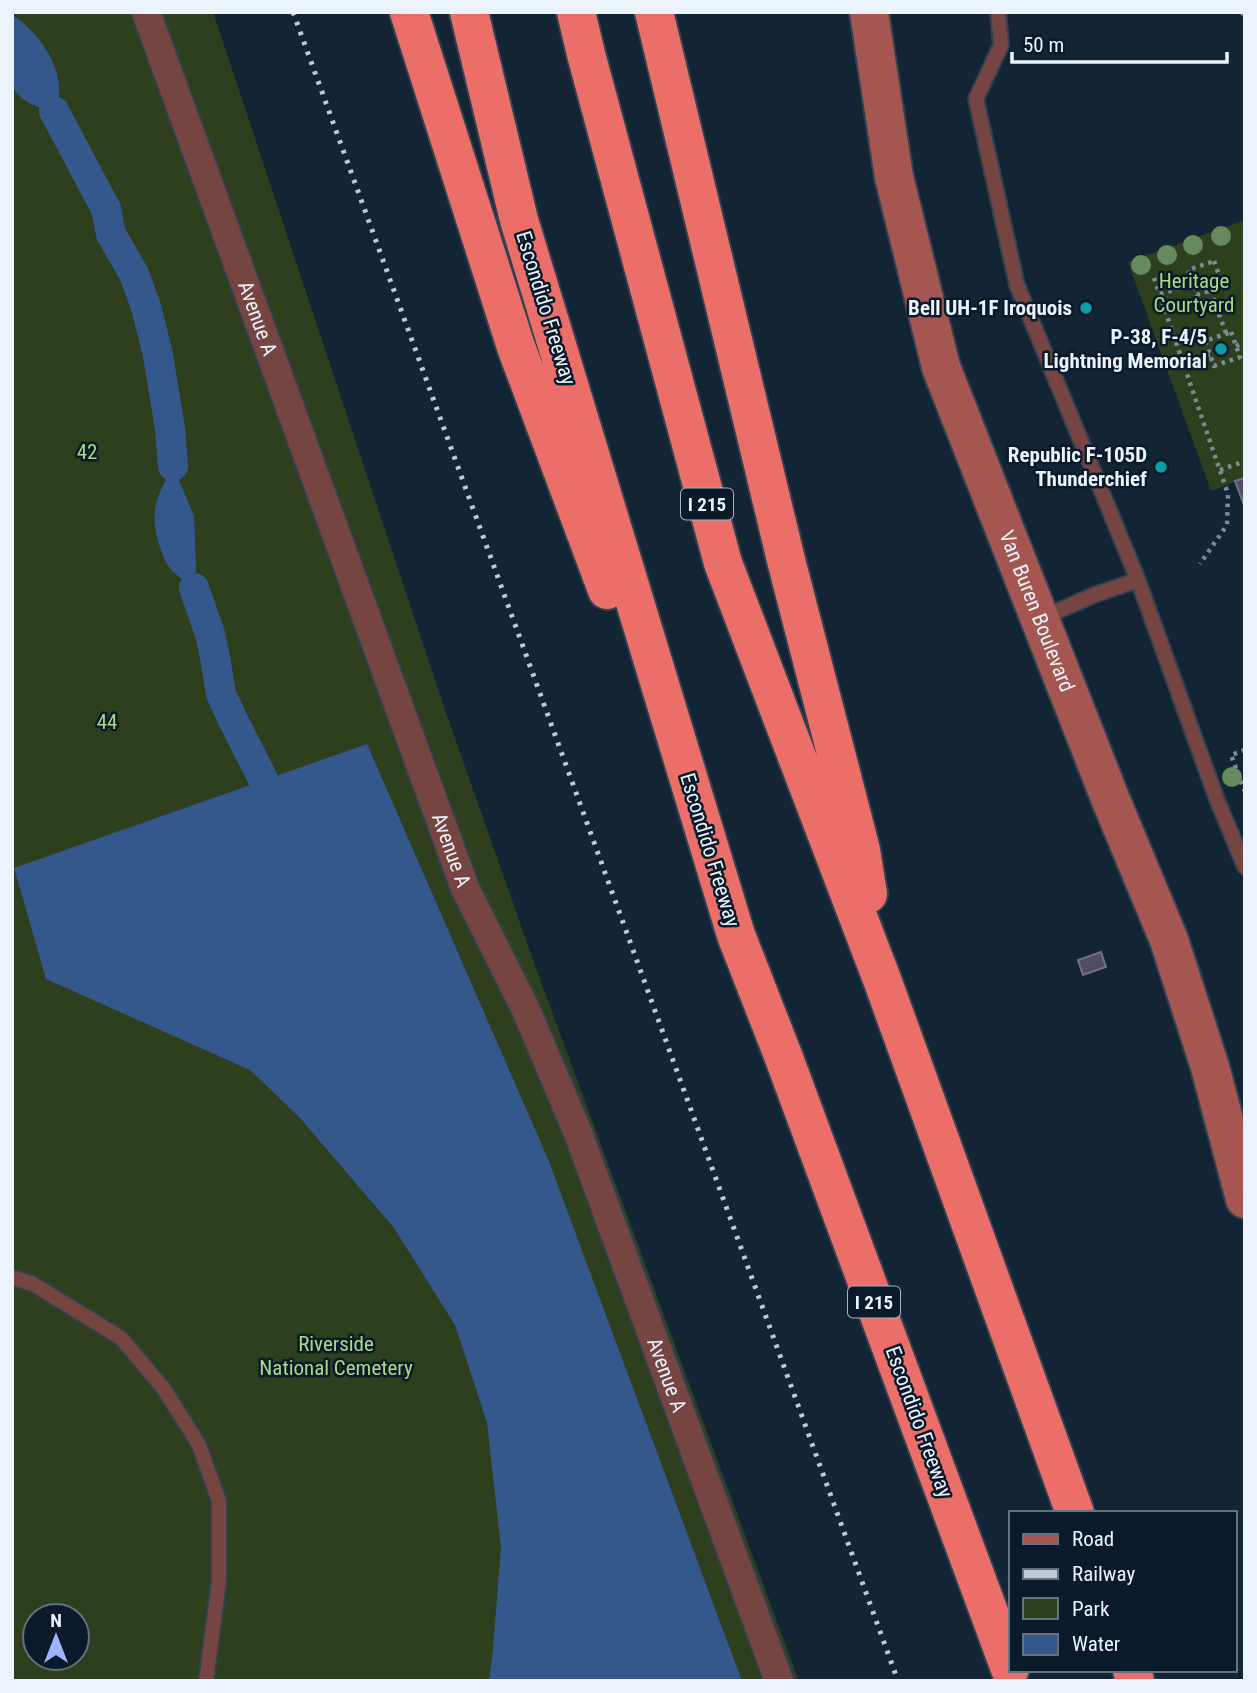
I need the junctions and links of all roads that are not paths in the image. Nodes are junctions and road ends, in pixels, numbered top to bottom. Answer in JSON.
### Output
{"nodes":[{"id":1,"x":146,"y":12,"type":"edge"},
{"id":2,"x":409,"y":12,"type":"edge"},
{"id":3,"x":469,"y":12,"type":"edge"},
{"id":4,"x":576,"y":12,"type":"edge"},
{"id":5,"x":654,"y":12,"type":"edge"},
{"id":6,"x":869,"y":12,"type":"edge"},
{"id":7,"x":998,"y":12,"type":"edge"},
{"id":8,"x":1138,"y":580,"type":"junction"},
{"id":9,"x":1040,"y":619,"type":"junction"},
{"id":10,"x":1245,"y":867,"type":"edge"},
{"id":11,"x":736,"y":935,"type":"junction"},
{"id":12,"x":883,"y":982,"type":"junction"},
{"id":13,"x":1245,"y":1199,"type":"edge"},
{"id":14,"x":12,"y":1277,"type":"edge"},
{"id":15,"x":1074,"y":1511,"type":"edge"},
{"id":16,"x":1009,"y":1667,"type":"edge"},
{"id":17,"x":206,"y":1681,"type":"edge"},
{"id":18,"x":779,"y":1681,"type":"edge"}],
"edges":[{"from":1,"to":18,"type":"street","name":"Avenue A"},
{"from":2,"to":11,"type":"highway"},
{"from":3,"to":11,"type":"highway","name":"Escondido Freeway","number":"I 215"},
{"from":4,"to":12,"type":"highway","number":"I 215"},
{"from":5,"to":12,"type":"highway"},
{"from":6,"to":9,"type":"street","name":"Van Buren Boulevard"},
{"from":7,"to":8,"type":"lane"},
{"from":8,"to":9,"type":"lane"},
{"from":8,"to":10,"type":"lane"},
{"from":9,"to":13,"type":"street","name":"Van Buren Boulevard"},
{"from":11,"to":16,"type":"highway","name":"Escondido Freeway","number":"I 215"},
{"from":12,"to":15,"type":"highway","number":"I 215"},
{"from":14,"to":17,"type":"lane"}]}
